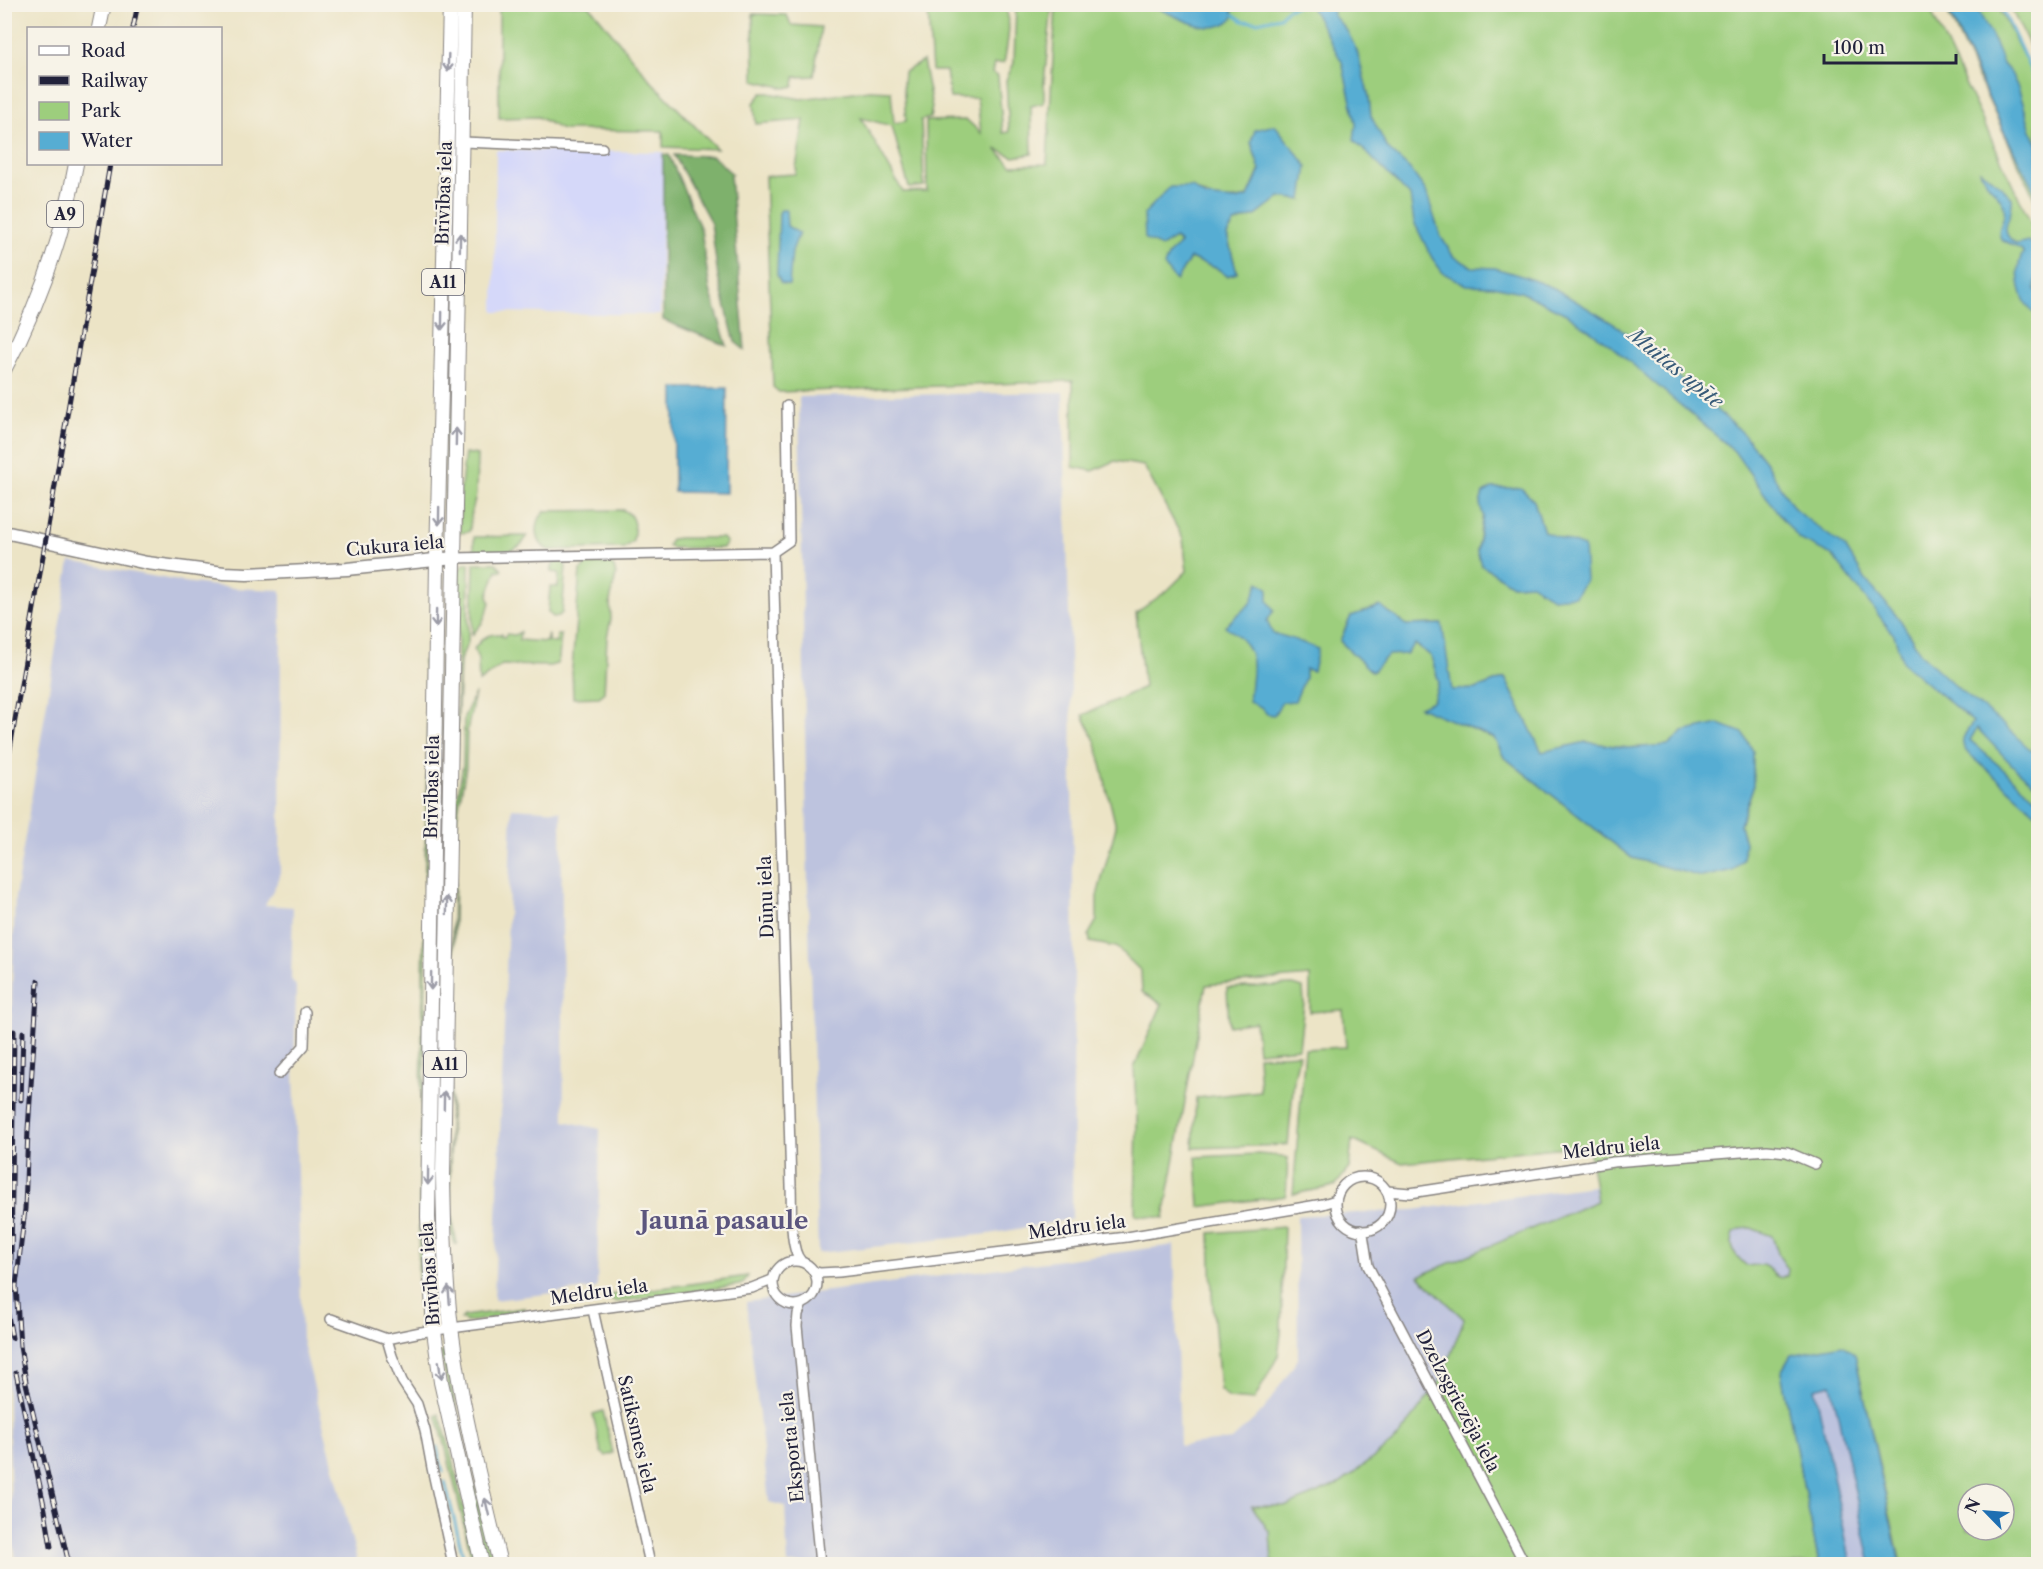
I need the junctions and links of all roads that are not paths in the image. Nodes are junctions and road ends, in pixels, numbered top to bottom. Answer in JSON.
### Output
{"nodes":[{"id":1,"x":104,"y":4,"type":"edge"},
{"id":2,"x":450,"y":4,"type":"edge"},
{"id":3,"x":464,"y":4,"type":"edge"},
{"id":4,"x":99,"y":27,"type":"edge"},
{"id":5,"x":463,"y":142,"type":"junction"},
{"id":6,"x":602,"y":148,"type":"dead end"},
{"id":7,"x":76,"y":165,"type":"edge"},
{"id":8,"x":4,"y":370,"type":"edge"},
{"id":9,"x":787,"y":406,"type":"dead end"},
{"id":10,"x":4,"y":532,"type":"edge"},
{"id":11,"x":773,"y":552,"type":"junction"},
{"id":12,"x":454,"y":558,"type":"junction"},
{"id":13,"x":437,"y":560,"type":"junction"},
{"id":14,"x":305,"y":1012,"type":"dead end"},
{"id":15,"x":279,"y":1074,"type":"dead end"},
{"id":16,"x":1815,"y":1164,"type":"dead end"},
{"id":17,"x":1387,"y":1191,"type":"junction"},
{"id":18,"x":1410,"y":1193,"type":"junction"},
{"id":19,"x":1336,"y":1200,"type":"junction"},
{"id":20,"x":1389,"y":1202,"type":"junction"},
{"id":21,"x":1317,"y":1205,"type":"junction"},
{"id":22,"x":1337,"y":1211,"type":"junction"},
{"id":23,"x":1371,"y":1229,"type":"junction"},
{"id":24,"x":1360,"y":1230,"type":"junction"},
{"id":25,"x":794,"y":1240,"type":"junction"},
{"id":26,"x":1366,"y":1251,"type":"junction"},
{"id":27,"x":801,"y":1261,"type":"junction"},
{"id":28,"x":786,"y":1263,"type":"junction"},
{"id":29,"x":813,"y":1271,"type":"junction"},
{"id":30,"x":839,"y":1272,"type":"junction"},
{"id":31,"x":772,"y":1280,"type":"junction"},
{"id":32,"x":817,"y":1285,"type":"junction"},
{"id":33,"x":752,"y":1288,"type":"junction"},
{"id":34,"x":775,"y":1294,"type":"junction"},
{"id":35,"x":786,"y":1303,"type":"junction"},
{"id":36,"x":802,"y":1304,"type":"junction"},
{"id":37,"x":592,"y":1310,"type":"junction"},
{"id":38,"x":331,"y":1319,"type":"dead end"},
{"id":39,"x":797,"y":1326,"type":"junction"},
{"id":40,"x":452,"y":1330,"type":"junction"},
{"id":41,"x":434,"y":1331,"type":"junction"},
{"id":42,"x":387,"y":1339,"type":"junction"},
{"id":43,"x":453,"y":1564,"type":"edge"},
{"id":44,"x":482,"y":1564,"type":"edge"},
{"id":45,"x":500,"y":1564,"type":"edge"},
{"id":46,"x":650,"y":1564,"type":"edge"},
{"id":47,"x":820,"y":1564,"type":"edge"},
{"id":48,"x":1525,"y":1564,"type":"edge"}],
"edges":[{"from":1,"to":4,"type":"highway"},
{"from":2,"to":13,"type":"highway","name":"Brīvības iela","number":"A11","one_way":true},
{"from":3,"to":5,"type":"highway","name":"Brīvības iela","number":"A11"},
{"from":5,"to":6,"type":"street"},
{"from":12,"to":5,"type":"highway","name":"Brīvības iela","number":"A11","one_way":true},
{"from":7,"to":8,"type":"highway","number":"A9"},
{"from":9,"to":11,"type":"street"},
{"from":10,"to":13,"type":"main road","name":"Cukura iela"},
{"from":11,"to":12,"type":"street","name":"Cukura iela"},
{"from":11,"to":25,"type":"street","name":"Dūņu iela"},
{"from":12,"to":13,"type":"main road","name":"Cukura iela"},
{"from":40,"to":12,"type":"highway","name":"Brīvības iela","number":"A11","one_way":true},
{"from":13,"to":41,"type":"highway","name":"Brīvības iela","number":"A11","one_way":true},
{"from":14,"to":15,"type":"street"},
{"from":16,"to":18,"type":"street","name":"Meldru iela"},
{"from":17,"to":18,"type":"street"},
{"from":17,"to":19,"type":"street"},
{"from":17,"to":20,"type":"street"},
{"from":18,"to":20,"type":"street"},
{"from":19,"to":21,"type":"street"},
{"from":19,"to":22,"type":"street"},
{"from":20,"to":23,"type":"street"},
{"from":21,"to":22,"type":"street"},
{"from":21,"to":30,"type":"street","name":"Meldru iela"},
{"from":22,"to":24,"type":"street"},
{"from":23,"to":24,"type":"street"},
{"from":23,"to":26,"type":"street"},
{"from":24,"to":26,"type":"street","name":"Dzelzsgriezēja iela"},
{"from":25,"to":27,"type":"street","name":"Dūņu iela"},
{"from":25,"to":28,"type":"street","name":"Dūņu iela"},
{"from":26,"to":48,"type":"street","name":"Dzelzsgriezēja iela"},
{"from":27,"to":28,"type":"street"},
{"from":27,"to":29,"type":"street"},
{"from":28,"to":31,"type":"street","name":"Meldru iela"},
{"from":29,"to":30,"type":"street","name":"Meldru iela"},
{"from":29,"to":32,"type":"street"},
{"from":30,"to":32,"type":"street","name":"Meldru iela"},
{"from":31,"to":33,"type":"street","name":"Meldru iela"},
{"from":31,"to":34,"type":"street"},
{"from":32,"to":36,"type":"street","name":"Meldru iela"},
{"from":33,"to":34,"type":"street","name":"Meldru iela"},
{"from":33,"to":37,"type":"street","name":"Meldru iela"},
{"from":34,"to":35,"type":"street","name":"Meldru iela"},
{"from":35,"to":36,"type":"street"},
{"from":35,"to":39,"type":"street","name":"Eksporta iela"},
{"from":36,"to":39,"type":"street","name":"Eksporta iela"},
{"from":37,"to":40,"type":"street","name":"Meldru iela"},
{"from":37,"to":46,"type":"street","name":"Satiksmes iela"},
{"from":38,"to":42,"type":"street"},
{"from":39,"to":47,"type":"street","name":"Eksporta iela"},
{"from":40,"to":41,"type":"street","name":"Meldru iela"},
{"from":45,"to":40,"type":"highway","name":"Brīvības iela","number":"A11","one_way":true},
{"from":41,"to":42,"type":"street","name":"Meldru iela"},
{"from":41,"to":44,"type":"highway","name":"Brīvības iela","number":"A11","one_way":true},
{"from":42,"to":43,"type":"street"}]}
